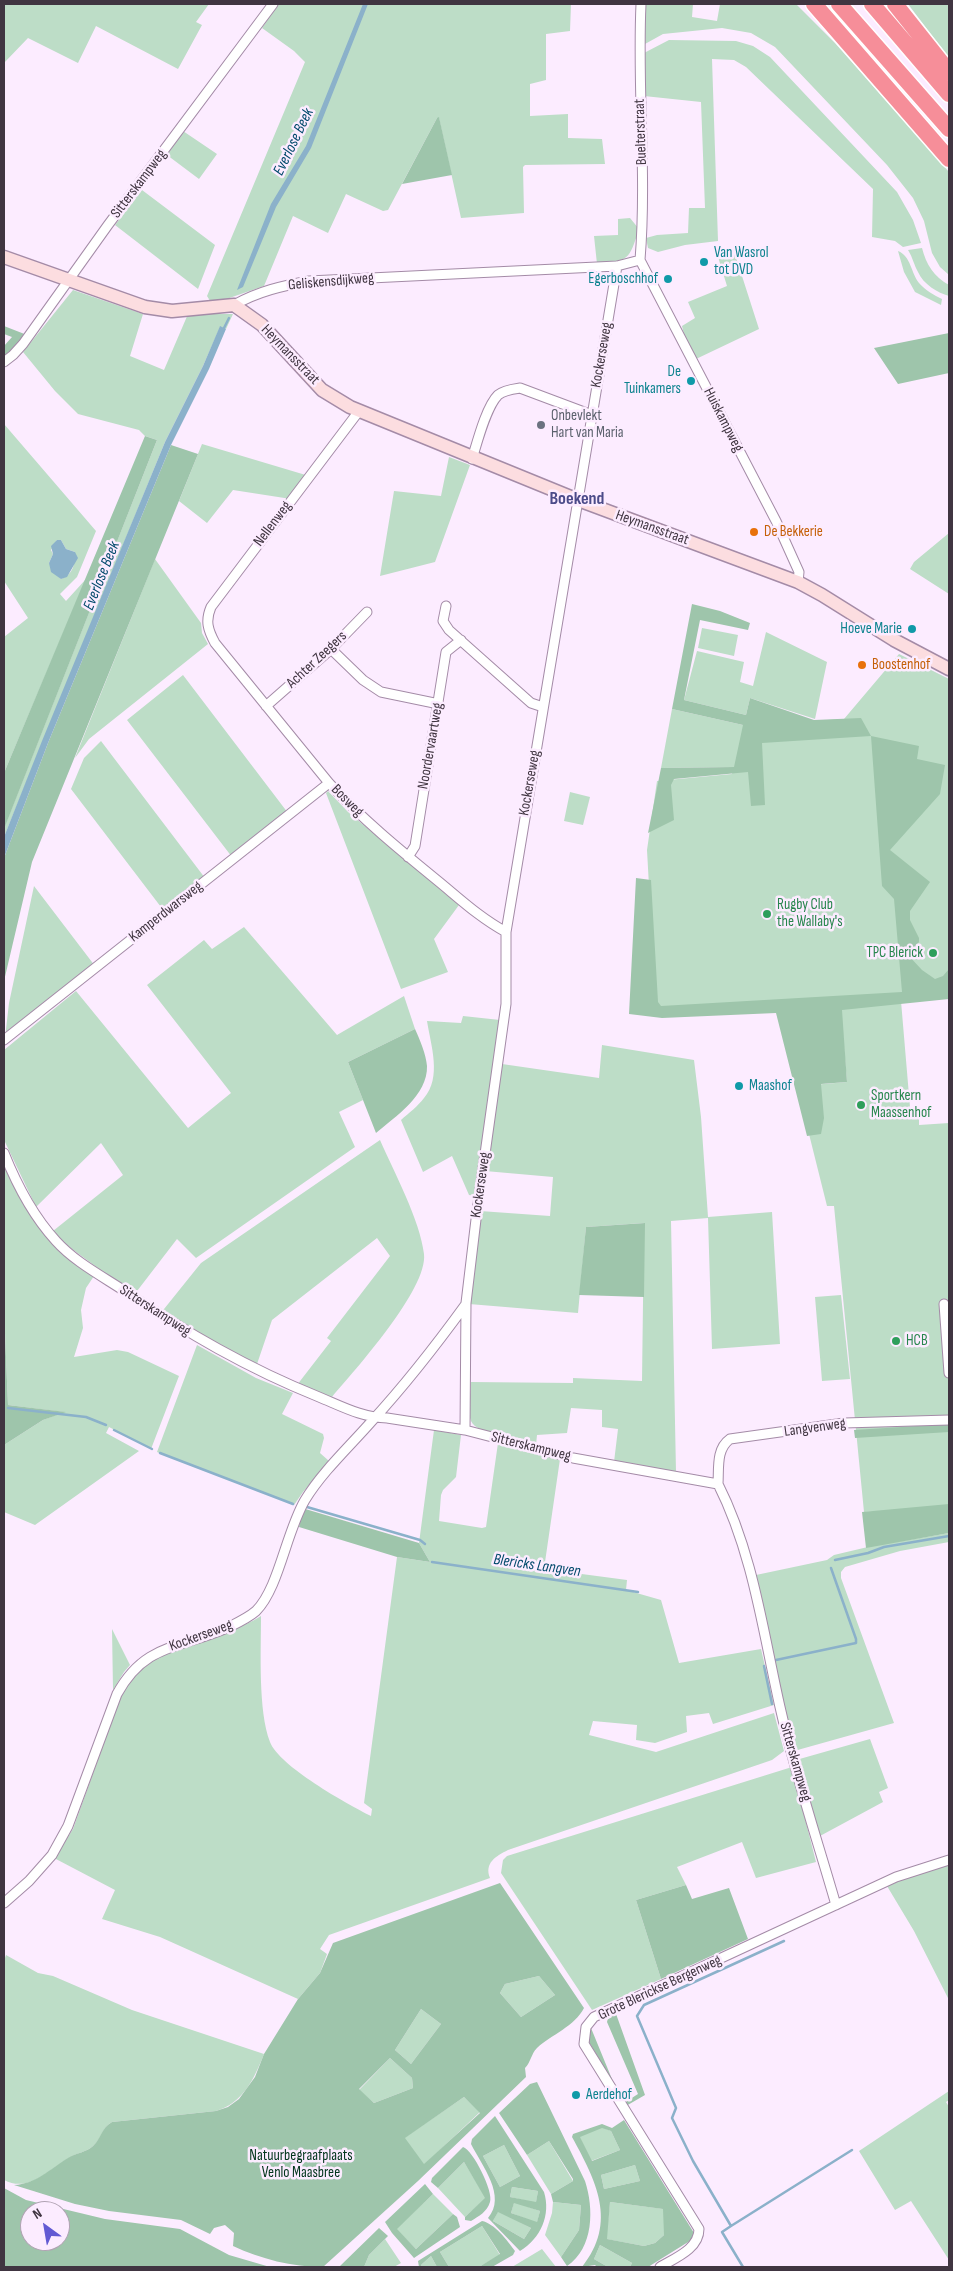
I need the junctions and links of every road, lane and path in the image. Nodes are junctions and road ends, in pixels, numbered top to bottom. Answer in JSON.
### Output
{"nodes":[{"id":1,"x":273,"y":4,"type":"edge"},
{"id":2,"x":641,"y":4,"type":"edge"},
{"id":3,"x":814,"y":4,"type":"edge"},
{"id":4,"x":839,"y":4,"type":"edge"},
{"id":5,"x":872,"y":4,"type":"edge"},
{"id":6,"x":895,"y":4,"type":"edge"},
{"id":7,"x":949,"y":72,"type":"edge"},
{"id":8,"x":949,"y":94,"type":"edge"},
{"id":9,"x":949,"y":129,"type":"edge"},
{"id":10,"x":949,"y":159,"type":"edge"},
{"id":11,"x":4,"y":257,"type":"edge"},
{"id":12,"x":640,"y":260,"type":"junction"},
{"id":13,"x":617,"y":266,"type":"junction"},
{"id":14,"x":69,"y":281,"type":"junction"},
{"id":15,"x":234,"y":305,"type":"junction"},
{"id":16,"x":4,"y":362,"type":"edge"},
{"id":17,"x":358,"y":411,"type":"junction"},
{"id":18,"x":592,"y":415,"type":"junction"},
{"id":19,"x":472,"y":459,"type":"junction"},
{"id":20,"x":578,"y":500,"type":"junction"},
{"id":21,"x":798,"y":582,"type":"junction"},
{"id":22,"x":446,"y":606,"type":"dead end"},
{"id":23,"x":367,"y":612,"type":"dead end"},
{"id":24,"x":461,"y":640,"type":"junction"},
{"id":25,"x":215,"y":643,"type":"joint"},
{"id":26,"x":331,"y":649,"type":"junction"},
{"id":27,"x":949,"y":669,"type":"edge"},
{"id":28,"x":439,"y":704,"type":"junction"},
{"id":29,"x":266,"y":706,"type":"junction"},
{"id":30,"x":543,"y":707,"type":"junction"},
{"id":31,"x":329,"y":784,"type":"junction"},
{"id":32,"x":408,"y":857,"type":"junction"},
{"id":33,"x":506,"y":932,"type":"junction"},
{"id":34,"x":4,"y":1040,"type":"edge"},
{"id":35,"x":4,"y":1153,"type":"edge"},
{"id":36,"x":466,"y":1303,"type":"junction"},
{"id":37,"x":944,"y":1304,"type":"dead end"},
{"id":38,"x":949,"y":1373,"type":"edge"},
{"id":39,"x":375,"y":1418,"type":"junction"},
{"id":40,"x":949,"y":1420,"type":"edge"},
{"id":41,"x":465,"y":1430,"type":"junction"},
{"id":42,"x":718,"y":1484,"type":"junction"},
{"id":43,"x":949,"y":1860,"type":"edge"},
{"id":44,"x":4,"y":1903,"type":"edge"},
{"id":45,"x":836,"y":1905,"type":"junction"},
{"id":46,"x":660,"y":2267,"type":"edge"}],
"edges":[{"from":1,"to":14,"type":"street","name":"Sitterskampweg"},
{"from":2,"to":12,"type":"street","name":"Buelterstraat"},
{"from":3,"to":10,"type":"highway"},
{"from":4,"to":9,"type":"highway"},
{"from":5,"to":8,"type":"highway"},
{"from":6,"to":7,"type":"highway"},
{"from":11,"to":14,"type":"street","name":"Geliskensdijkweg"},
{"from":12,"to":13,"type":"street","name":"Geliskensdijkweg"},
{"from":12,"to":21,"type":"street","name":"Huiskampweg"},
{"from":13,"to":15,"type":"street","name":"Geliskensdijkweg"},
{"from":13,"to":18,"type":"street","name":"Kockerseweg"},
{"from":14,"to":15,"type":"street","name":"Geliskensdijkweg"},
{"from":14,"to":16,"type":"street","name":"Sitterskampweg"},
{"from":15,"to":17,"type":"street","name":"Heymansstraat"},
{"from":17,"to":19,"type":"street","name":"Heymansstraat"},
{"from":17,"to":25,"type":"street","name":"Nellenweg"},
{"from":18,"to":19,"type":"street"},
{"from":18,"to":20,"type":"street","name":"Kockerseweg"},
{"from":19,"to":20,"type":"street","name":"Heymansstraat"},
{"from":20,"to":21,"type":"street","name":"Heymansstraat"},
{"from":20,"to":30,"type":"street","name":"Kockerseweg"},
{"from":21,"to":27,"type":"street","name":"Heymansstraat"},
{"from":22,"to":24,"type":"street"},
{"from":23,"to":26,"type":"street","name":"Achter Zeegers"},
{"from":24,"to":28,"type":"street","name":"Noordervaartweg"},
{"from":24,"to":30,"type":"street"},
{"from":25,"to":29,"type":"street","name":"Bosweg"},
{"from":26,"to":28,"type":"street"},
{"from":26,"to":29,"type":"street","name":"Achter Zeegers"},
{"from":28,"to":32,"type":"street","name":"Noordervaartweg"},
{"from":29,"to":31,"type":"street","name":"Bosweg"},
{"from":30,"to":33,"type":"street","name":"Kockerseweg"},
{"from":31,"to":32,"type":"street","name":"Bosweg"},
{"from":31,"to":34,"type":"street","name":"Kamperdwarsweg"},
{"from":32,"to":33,"type":"street","name":"Bosweg"},
{"from":33,"to":36,"type":"street","name":"Kockerseweg"},
{"from":35,"to":39,"type":"street","name":"Sitterskampweg"},
{"from":36,"to":39,"type":"street","name":"Kockerseweg"},
{"from":36,"to":41,"type":"street","name":"Kockerseweg"},
{"from":37,"to":38,"type":"street"},
{"from":39,"to":41,"type":"street","name":"Sitterskampweg"},
{"from":39,"to":44,"type":"street","name":"Kockerseweg"},
{"from":40,"to":42,"type":"street","name":"Langvenweg"},
{"from":41,"to":42,"type":"street","name":"Sitterskampweg"},
{"from":42,"to":45,"type":"street","name":"Sitterskampweg"},
{"from":43,"to":45,"type":"street","name":"Grote Blerickse Bergenweg"},
{"from":45,"to":46,"type":"street","name":"Grote Blerickse Bergenweg"}]}
